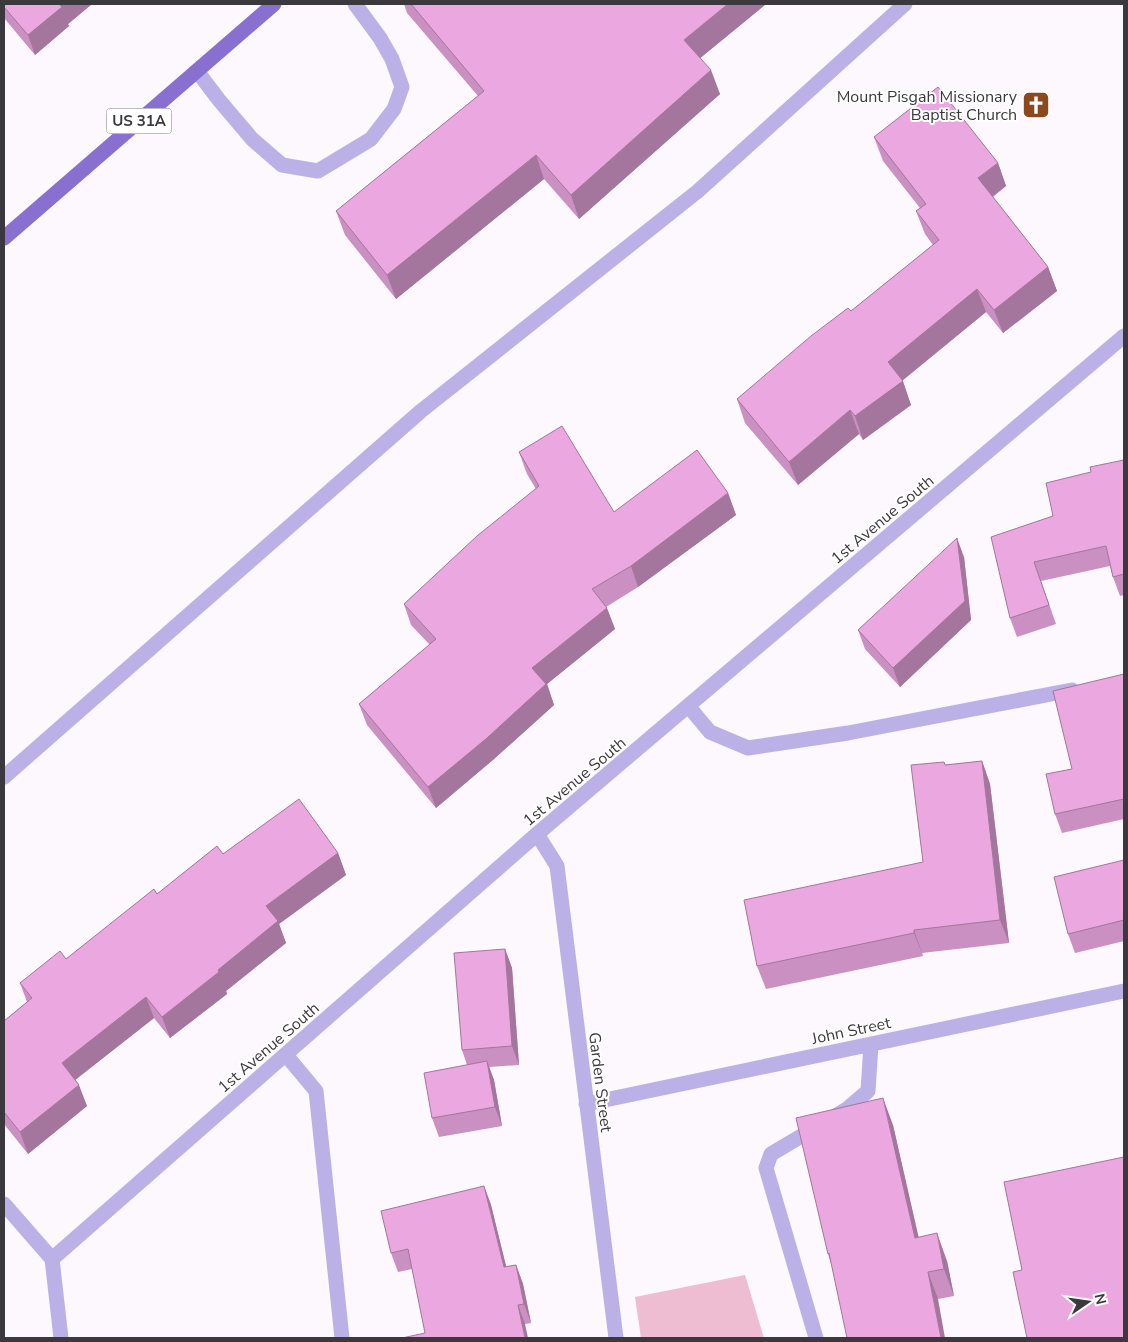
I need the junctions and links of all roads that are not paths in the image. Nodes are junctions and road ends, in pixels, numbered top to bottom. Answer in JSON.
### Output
{"nodes":[{"id":1,"x":274,"y":4,"type":"edge"},
{"id":2,"x":355,"y":4,"type":"edge"},
{"id":3,"x":905,"y":4,"type":"edge"},
{"id":4,"x":197,"y":71,"type":"junction"},
{"id":5,"x":4,"y":238,"type":"edge"},
{"id":6,"x":1124,"y":336,"type":"edge"},
{"id":7,"x":1090,"y":685,"type":"edge"},
{"id":8,"x":689,"y":707,"type":"junction"},
{"id":9,"x":4,"y":777,"type":"edge"},
{"id":10,"x":537,"y":834,"type":"junction"},
{"id":11,"x":1124,"y":991,"type":"edge"},
{"id":12,"x":871,"y":1044,"type":"junction"},
{"id":13,"x":286,"y":1054,"type":"junction"},
{"id":14,"x":586,"y":1104,"type":"junction"},
{"id":15,"x":4,"y":1204,"type":"edge"},
{"id":16,"x":52,"y":1259,"type":"junction"},
{"id":17,"x":61,"y":1338,"type":"edge"},
{"id":18,"x":342,"y":1338,"type":"edge"},
{"id":19,"x":616,"y":1338,"type":"edge"},
{"id":20,"x":816,"y":1338,"type":"edge"}],
"edges":[{"from":1,"to":4,"type":"main road","number":"US 31A"},
{"from":2,"to":4,"type":"street"},
{"from":3,"to":9,"type":"street"},
{"from":4,"to":5,"type":"main road","number":"US 31A"},
{"from":6,"to":8,"type":"street","name":"1st Avenue South"},
{"from":7,"to":8,"type":"street"},
{"from":8,"to":10,"type":"street","name":"1st Avenue South"},
{"from":10,"to":13,"type":"street","name":"1st Avenue South"},
{"from":10,"to":14,"type":"street","name":"Garden Street"},
{"from":11,"to":12,"type":"street","name":"John Street"},
{"from":12,"to":14,"type":"street","name":"John Street"},
{"from":12,"to":20,"type":"street"},
{"from":13,"to":16,"type":"street","name":"1st Avenue South"},
{"from":13,"to":18,"type":"street"},
{"from":14,"to":19,"type":"street","name":"Garden Street"},
{"from":15,"to":16,"type":"street"},
{"from":16,"to":17,"type":"street"}]}
